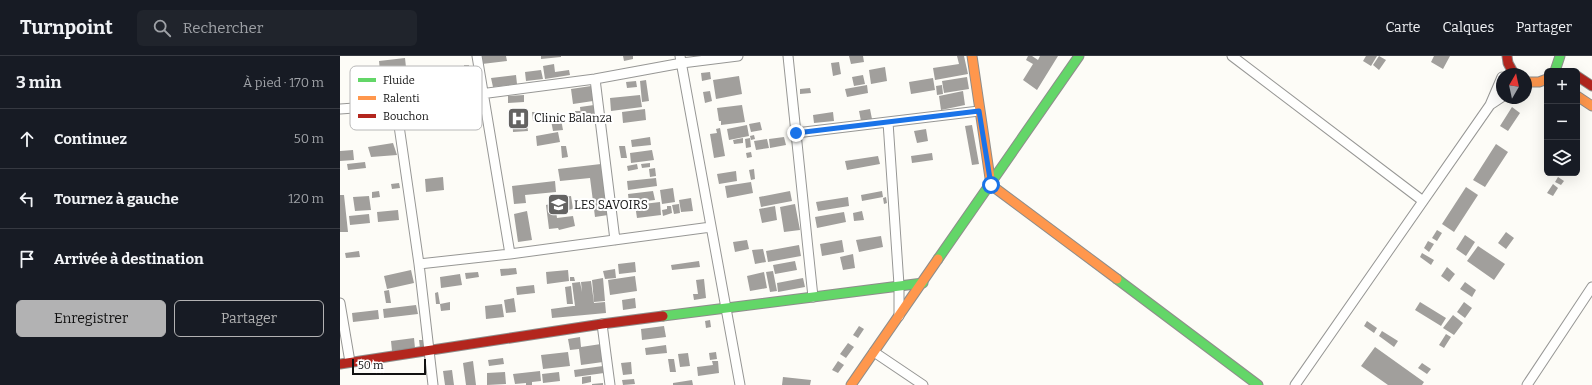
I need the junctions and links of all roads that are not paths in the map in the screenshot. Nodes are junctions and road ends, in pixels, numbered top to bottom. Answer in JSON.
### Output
{"nodes":[{"id":1,"x":477,"y":56,"type":"edge"},
{"id":2,"x":738,"y":56,"type":"edge"},
{"id":3,"x":788,"y":56,"type":"edge"},
{"id":4,"x":972,"y":56,"type":"edge"},
{"id":5,"x":1079,"y":56,"type":"edge"},
{"id":6,"x":1232,"y":56,"type":"edge"},
{"id":7,"x":1507,"y":58,"type":"edge"},
{"id":8,"x":681,"y":60,"type":"edge"},
{"id":9,"x":479,"y":66,"type":"edge"},
{"id":10,"x":1504,"y":68,"type":"edge"},
{"id":11,"x":1511,"y":68,"type":"edge"},
{"id":12,"x":1580,"y":78,"type":"edge"},
{"id":13,"x":595,"y":79,"type":"junction"},
{"id":14,"x":1544,"y":80,"type":"edge"},
{"id":15,"x":1532,"y":83,"type":"edge"},
{"id":16,"x":1592,"y":86,"type":"edge"},
{"id":17,"x":482,"y":88,"type":"edge"},
{"id":18,"x":1496,"y":91,"type":"edge"},
{"id":19,"x":483,"y":94,"type":"junction"},
{"id":20,"x":1580,"y":98,"type":"edge"},
{"id":21,"x":1496,"y":101,"type":"edge"},
{"id":22,"x":1490,"y":105,"type":"junction"},
{"id":23,"x":1592,"y":106,"type":"edge"},
{"id":24,"x":350,"y":108,"type":"edge"},
{"id":25,"x":340,"y":109,"type":"edge"},
{"id":26,"x":979,"y":111,"type":"junction"},
{"id":27,"x":888,"y":122,"type":"junction"},
{"id":28,"x":400,"y":130,"type":"edge"},
{"id":29,"x":796,"y":133,"type":"junction"},
{"id":30,"x":991,"y":185,"type":"junction"},
{"id":31,"x":1423,"y":201,"type":"junction"},
{"id":32,"x":711,"y":227,"type":"junction"},
{"id":33,"x":615,"y":240,"type":"junction"},
{"id":34,"x":510,"y":254,"type":"junction"},
{"id":35,"x":419,"y":264,"type":"junction"},
{"id":36,"x":923,"y":283,"type":"junction"},
{"id":37,"x":900,"y":285,"type":"junction"},
{"id":38,"x":1592,"y":287,"type":"edge"},
{"id":39,"x":813,"y":297,"type":"junction"},
{"id":40,"x":340,"y":303,"type":"edge"},
{"id":41,"x":726,"y":308,"type":"junction"},
{"id":42,"x":899,"y":316,"type":"junction"},
{"id":43,"x":602,"y":324,"type":"junction"},
{"id":44,"x":430,"y":350,"type":"junction"},
{"id":45,"x":874,"y":352,"type":"junction"},
{"id":46,"x":350,"y":362,"type":"junction"},
{"id":47,"x":340,"y":364,"type":"edge"},
{"id":48,"x":433,"y":385,"type":"edge"},
{"id":49,"x":610,"y":385,"type":"edge"},
{"id":50,"x":740,"y":385,"type":"edge"},
{"id":51,"x":851,"y":385,"type":"edge"},
{"id":52,"x":923,"y":385,"type":"edge"},
{"id":53,"x":1258,"y":385,"type":"edge"},
{"id":54,"x":1295,"y":385,"type":"edge"},
{"id":55,"x":1527,"y":385,"type":"edge"}],
"edges":[{"from":1,"to":9,"type":"street"},
{"from":2,"to":8,"type":"street"},
{"from":3,"to":29,"type":"street"},
{"from":4,"to":26,"type":"main road"},
{"from":5,"to":30,"type":"main road"},
{"from":6,"to":31,"type":"street"},
{"from":7,"to":10,"type":"street"},
{"from":7,"to":11,"type":"main road"},
{"from":8,"to":13,"type":"street"},
{"from":8,"to":32,"type":"street"},
{"from":12,"to":16,"type":"main road"},
{"from":13,"to":19,"type":"street"},
{"from":13,"to":33,"type":"street"},
{"from":14,"to":15,"type":"main road"},
{"from":17,"to":19,"type":"street"},
{"from":18,"to":22,"type":"street"},
{"from":19,"to":34,"type":"street"},
{"from":20,"to":23,"type":"main road"},
{"from":21,"to":22,"type":"street"},
{"from":22,"to":31,"type":"street"},
{"from":24,"to":25,"type":"street"},
{"from":26,"to":27,"type":"street"},
{"from":26,"to":30,"type":"main road"},
{"from":27,"to":29,"type":"street"},
{"from":27,"to":37,"type":"street"},
{"from":28,"to":35,"type":"street"},
{"from":29,"to":39,"type":"street"},
{"from":30,"to":36,"type":"main road"},
{"from":30,"to":53,"type":"main road"},
{"from":31,"to":54,"type":"street"},
{"from":32,"to":33,"type":"street"},
{"from":32,"to":41,"type":"street"},
{"from":33,"to":34,"type":"street"},
{"from":34,"to":35,"type":"street"},
{"from":35,"to":44,"type":"street"},
{"from":36,"to":37,"type":"main road"},
{"from":36,"to":42,"type":"main road"},
{"from":37,"to":39,"type":"main road"},
{"from":37,"to":42,"type":"street"},
{"from":38,"to":55,"type":"street"},
{"from":39,"to":41,"type":"main road"},
{"from":40,"to":46,"type":"street"},
{"from":41,"to":43,"type":"main road"},
{"from":41,"to":50,"type":"street"},
{"from":42,"to":45,"type":"main road"},
{"from":43,"to":44,"type":"main road"},
{"from":43,"to":49,"type":"street"},
{"from":44,"to":46,"type":"main road"},
{"from":44,"to":48,"type":"street"},
{"from":45,"to":51,"type":"main road"},
{"from":45,"to":52,"type":"street"},
{"from":46,"to":47,"type":"main road"}]}
